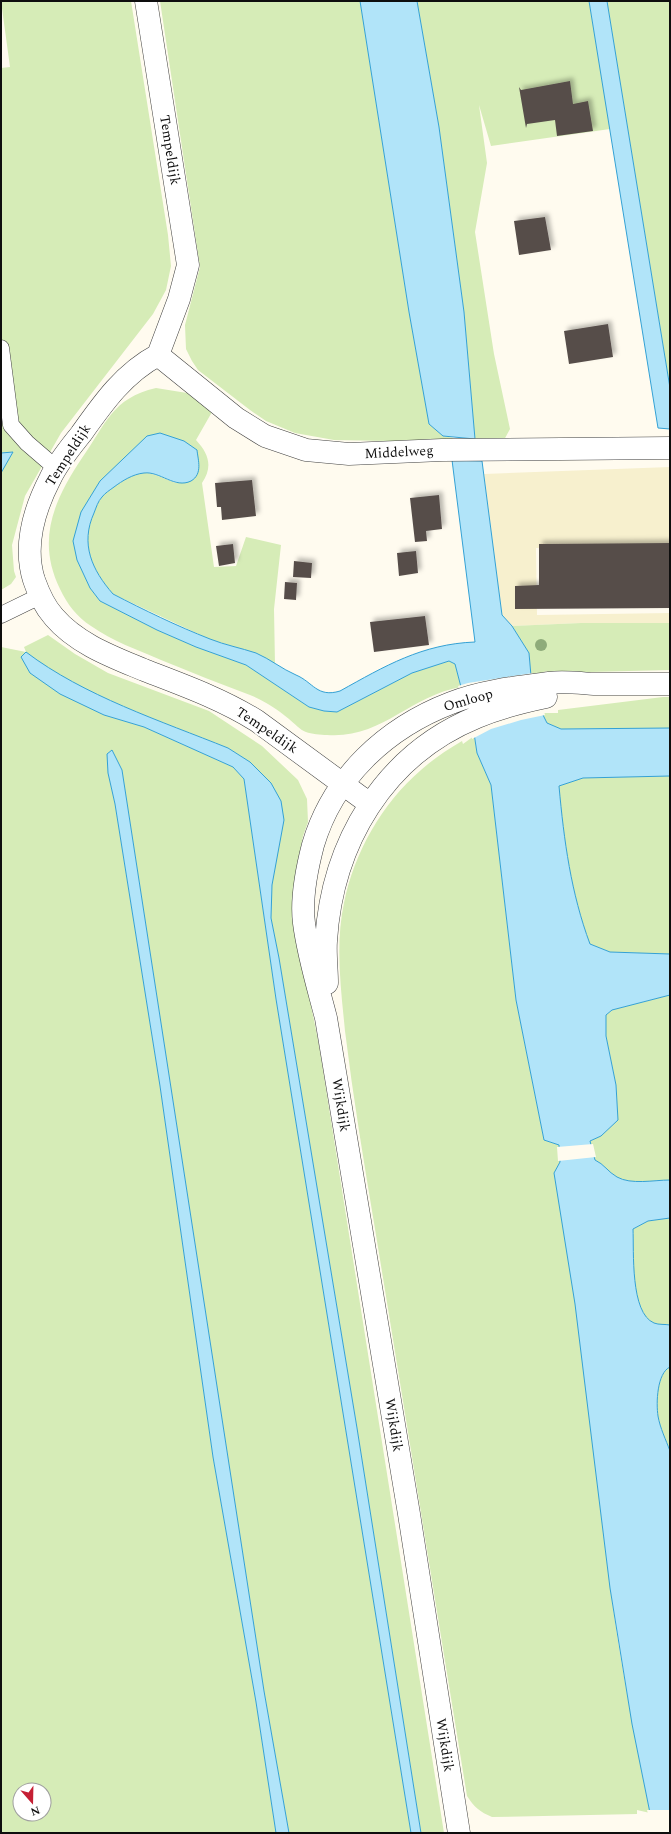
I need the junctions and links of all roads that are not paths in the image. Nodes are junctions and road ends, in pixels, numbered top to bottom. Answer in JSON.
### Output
{"nodes":[{"id":1,"x":146,"y":1,"type":"edge"},
{"id":2,"x":1,"y":348,"type":"edge"},
{"id":3,"x":158,"y":355,"type":"junction"},
{"id":4,"x":670,"y":448,"type":"edge"},
{"id":5,"x":56,"y":468,"type":"junction"},
{"id":6,"x":40,"y":596,"type":"junction"},
{"id":7,"x":1,"y":615,"type":"edge"},
{"id":8,"x":670,"y":684,"type":"edge"},
{"id":9,"x":552,"y":689,"type":"junction"},
{"id":10,"x":342,"y":784,"type":"junction"},
{"id":11,"x":370,"y":804,"type":"junction"},
{"id":12,"x":326,"y":1018,"type":"junction"},
{"id":13,"x":459,"y":1833,"type":"edge"}],
"edges":[{"from":1,"to":3,"type":"street","name":"Tempeldijk"},
{"from":2,"to":5,"type":"lane"},
{"from":3,"to":4,"type":"street","name":"Middelweg"},
{"from":3,"to":5,"type":"street","name":"Tempeldijk"},
{"from":5,"to":6,"type":"street","name":"Tempeldijk"},
{"from":6,"to":7,"type":"lane"},
{"from":6,"to":10,"type":"street","name":"Tempeldijk"},
{"from":8,"to":9,"type":"street","name":"Omloop"},
{"from":9,"to":10,"type":"street","name":"Omloop"},
{"from":9,"to":11,"type":"street","name":"Omloop"},
{"from":10,"to":11,"type":"street","name":"Tempeldijk"},
{"from":10,"to":12,"type":"street","name":"Wijkdijk"},
{"from":11,"to":12,"type":"street","name":"Wijkdijk"},
{"from":12,"to":13,"type":"street","name":"Wijkdijk"}]}
